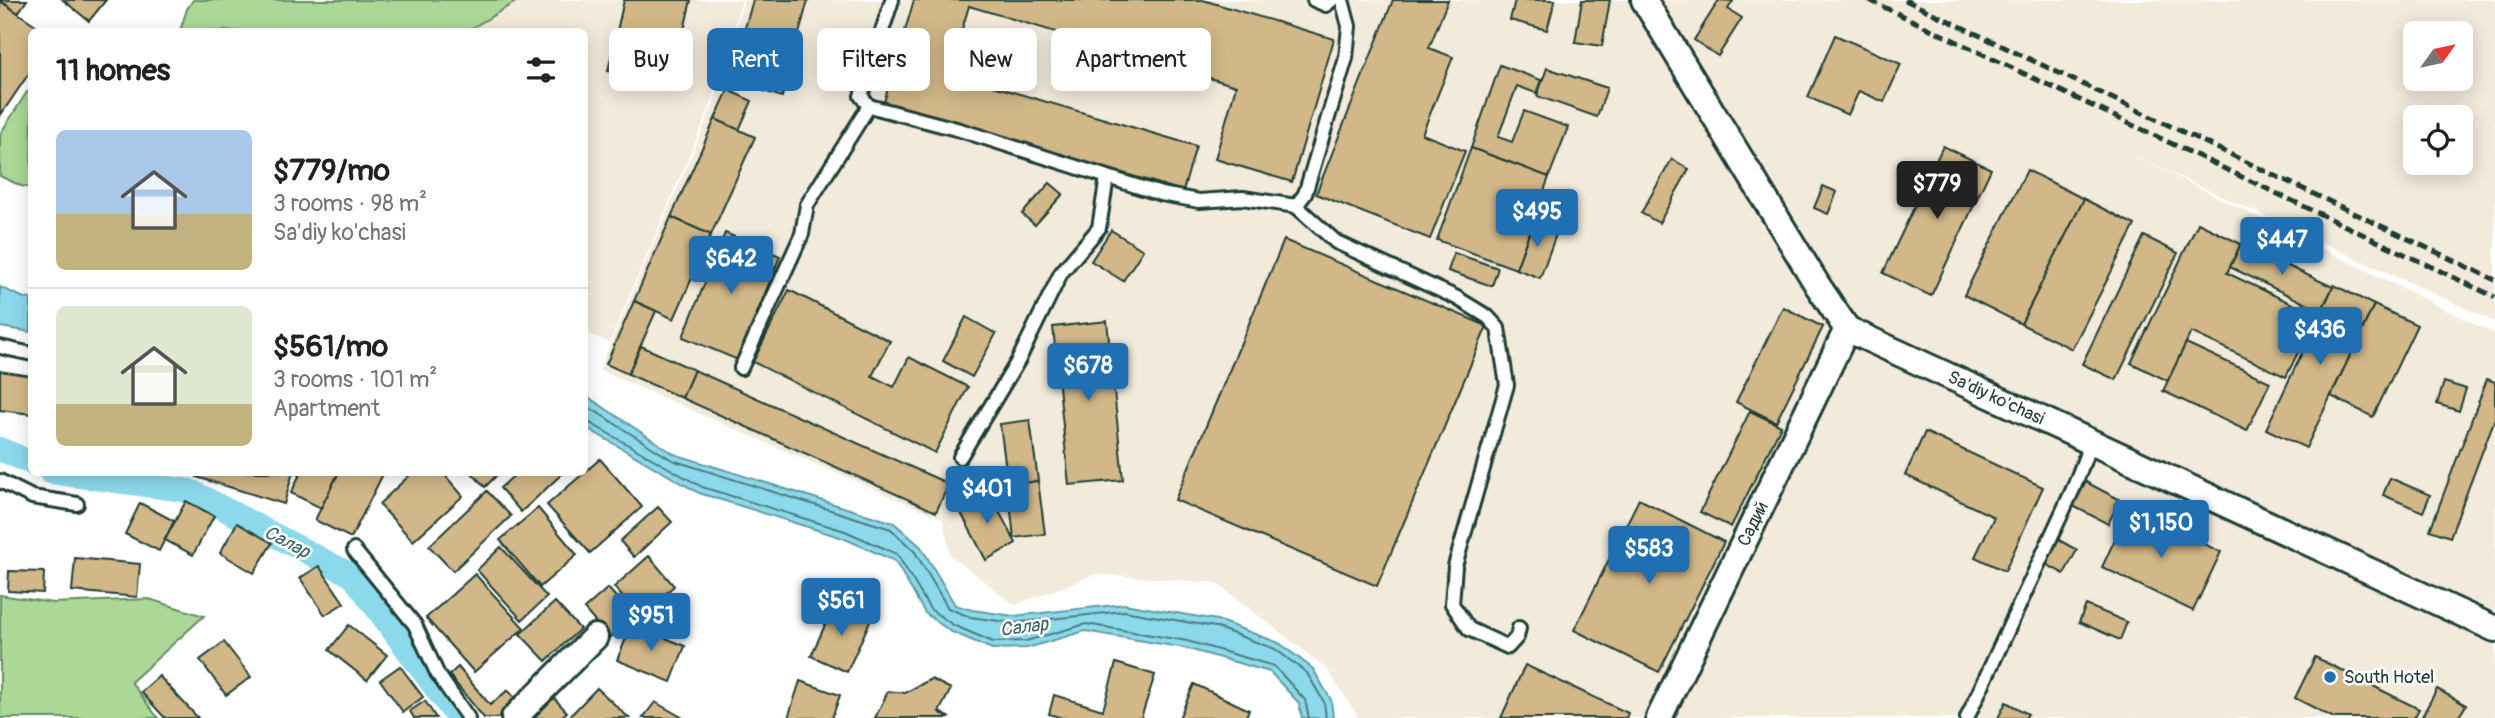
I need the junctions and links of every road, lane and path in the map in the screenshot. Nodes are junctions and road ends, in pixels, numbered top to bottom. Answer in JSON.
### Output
{"nodes":[{"id":1,"x":892,"y":0,"type":"edge"},
{"id":2,"x":1314,"y":0,"type":"edge"},
{"id":3,"x":1332,"y":0,"type":"edge"},
{"id":4,"x":1342,"y":0,"type":"edge"},
{"id":5,"x":1644,"y":0,"type":"edge"},
{"id":6,"x":869,"y":106,"type":"junction"},
{"id":7,"x":1107,"y":177,"type":"junction"},
{"id":8,"x":1296,"y":206,"type":"junction"},
{"id":9,"x":1847,"y":329,"type":"junction"},
{"id":10,"x":0,"y":347,"type":"edge"},
{"id":11,"x":28,"y":353,"type":"edge"},
{"id":12,"x":741,"y":368,"type":"dead end"},
{"id":13,"x":2091,"y":442,"type":"junction"},
{"id":14,"x":960,"y":457,"type":"dead end"},
{"id":15,"x":0,"y":481,"type":"edge"},
{"id":16,"x":77,"y":504,"type":"dead end"},
{"id":17,"x":355,"y":550,"type":"dead end"},
{"id":18,"x":1519,"y":628,"type":"dead end"},
{"id":19,"x":2495,"y":629,"type":"edge"},
{"id":20,"x":595,"y":637,"type":"dead end"},
{"id":21,"x":468,"y":718,"type":"edge"},
{"id":22,"x":514,"y":718,"type":"edge"},
{"id":23,"x":1659,"y":718,"type":"edge"},
{"id":24,"x":1967,"y":718,"type":"edge"}],
"edges":[{"from":1,"to":6,"type":"lane"},
{"from":2,"to":3,"type":"lane"},
{"from":4,"to":8,"type":"lane"},
{"from":5,"to":9,"type":"street"},
{"from":6,"to":7,"type":"lane"},
{"from":6,"to":12,"type":"lane"},
{"from":7,"to":8,"type":"lane"},
{"from":7,"to":14,"type":"lane"},
{"from":8,"to":18,"type":"lane"},
{"from":9,"to":13,"type":"street","name":"Sa'diy ko'chasi"},
{"from":9,"to":23,"type":"street","name":"Садий"},
{"from":10,"to":11,"type":"lane"},
{"from":13,"to":19,"type":"street","name":"Sa'diy ko'chasi"},
{"from":13,"to":24,"type":"lane"},
{"from":15,"to":16,"type":"lane"},
{"from":17,"to":21,"type":"lane"},
{"from":20,"to":22,"type":"street"}]}
